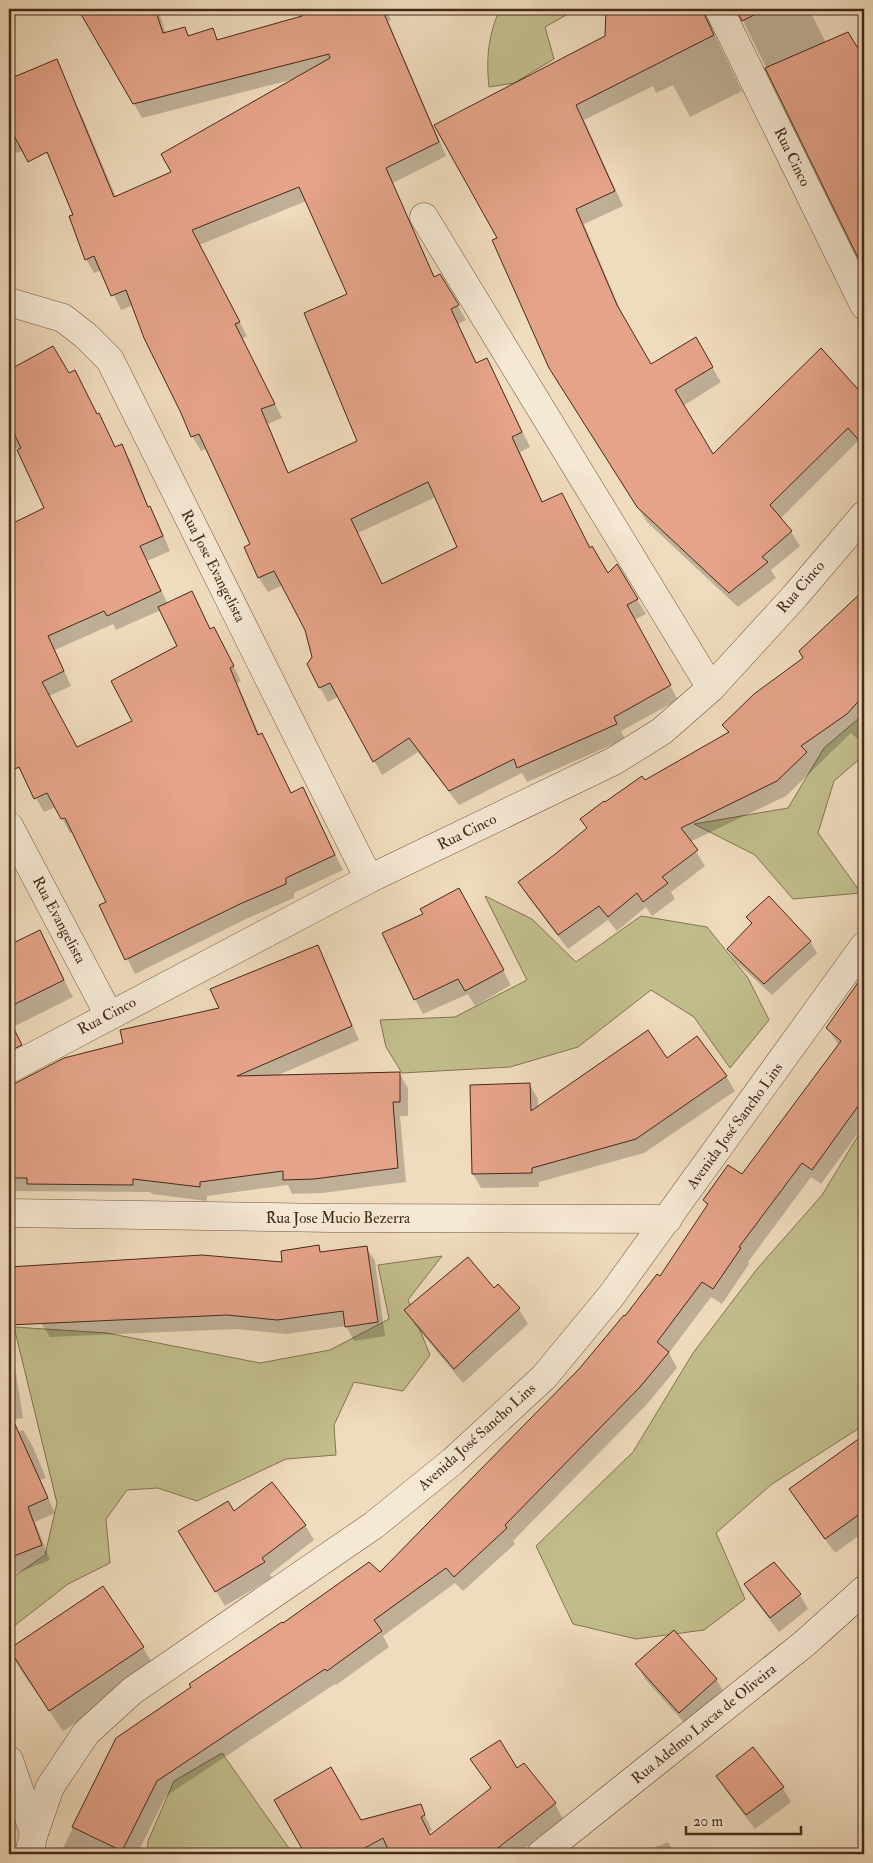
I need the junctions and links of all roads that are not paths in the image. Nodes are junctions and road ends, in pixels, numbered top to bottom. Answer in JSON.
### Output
{"nodes":[{"id":1,"x":720,"y":9,"type":"edge"},
{"id":2,"x":424,"y":217,"type":"dead end"},
{"id":3,"x":9,"y":302,"type":"edge"},
{"id":4,"x":864,"y":305,"type":"edge"},
{"id":5,"x":864,"y":515,"type":"edge"},
{"id":6,"x":711,"y":688,"type":"junction"},
{"id":7,"x":9,"y":826,"type":"edge"},
{"id":8,"x":369,"y":879,"type":"junction"},
{"id":9,"x":864,"y":946,"type":"edge"},
{"id":10,"x":109,"y":1015,"type":"junction"},
{"id":11,"x":9,"y":1069,"type":"edge"},
{"id":12,"x":9,"y":1213,"type":"edge"},
{"id":13,"x":668,"y":1218,"type":"junction"},
{"id":14,"x":864,"y":1590,"type":"edge"},
{"id":15,"x":9,"y":1760,"type":"edge"},
{"id":16,"x":31,"y":1844,"type":"edge"},
{"id":17,"x":541,"y":1854,"type":"edge"}],
"edges":[{"from":1,"to":4,"type":"street","name":"Rua Cinco"},
{"from":2,"to":6,"type":"street"},
{"from":3,"to":8,"type":"street","name":"Rua Jose Evangelista"},
{"from":5,"to":6,"type":"street","name":"Rua Cinco"},
{"from":6,"to":8,"type":"street","name":"Rua Cinco"},
{"from":7,"to":10,"type":"street","name":"Rua Evangelista"},
{"from":8,"to":10,"type":"street","name":"Rua Cinco"},
{"from":9,"to":13,"type":"street","name":"Avenida José Sancho Lins"},
{"from":10,"to":11,"type":"street","name":"Rua Cinco"},
{"from":12,"to":13,"type":"street","name":"Rua Jose Mucio Bezerra"},
{"from":13,"to":16,"type":"street","name":"Avenida José Sancho Lins"},
{"from":14,"to":17,"type":"street","name":"Rua Adelmo Lucas de Oliveira"},
{"from":15,"to":16,"type":"street"}]}
